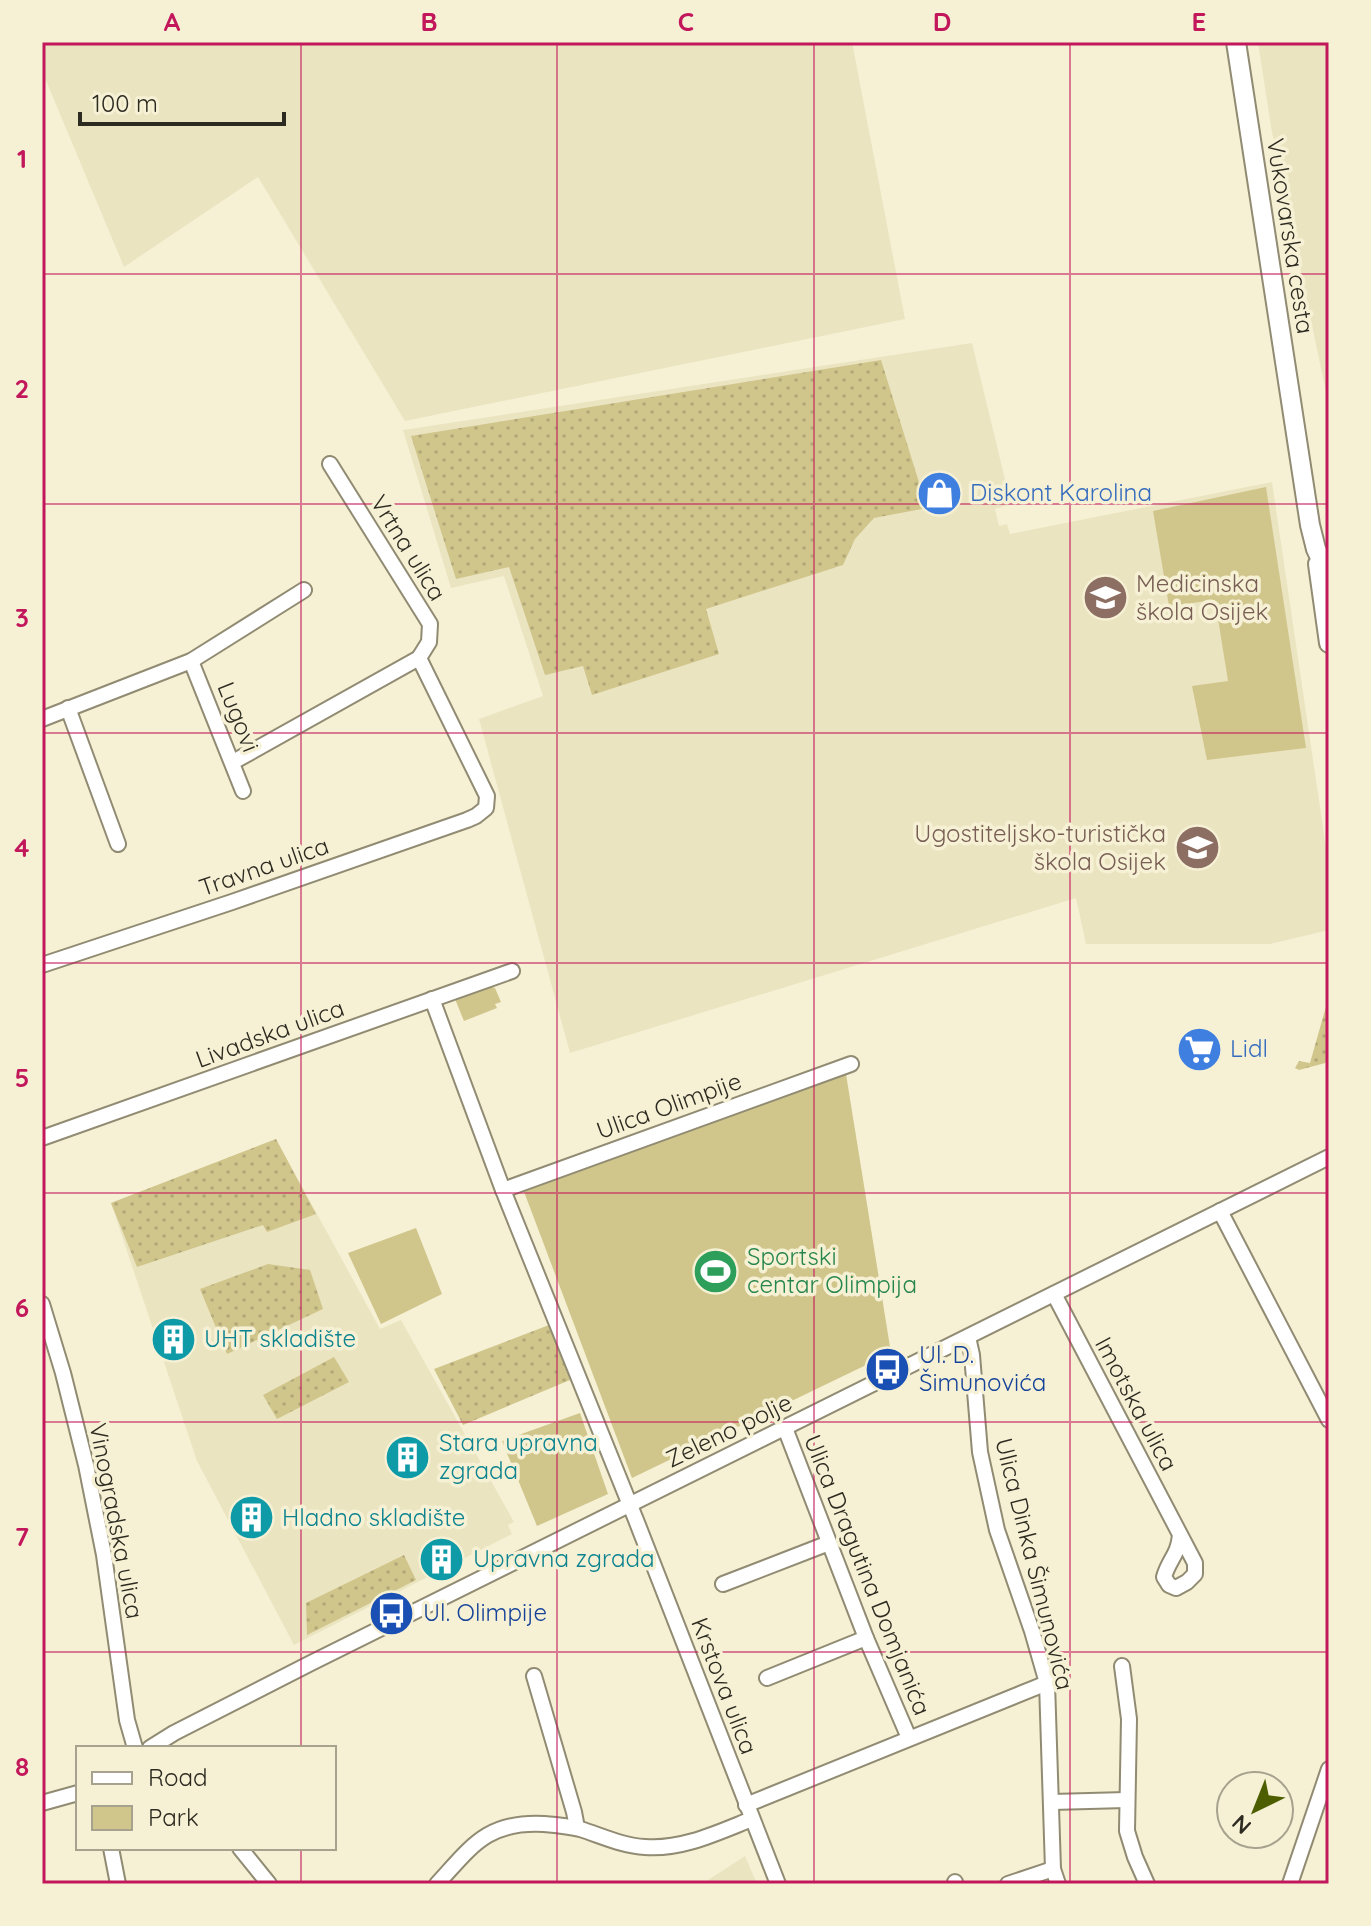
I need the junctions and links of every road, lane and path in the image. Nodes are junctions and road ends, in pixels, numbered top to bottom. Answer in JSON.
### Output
{"nodes":[{"id":1,"x":1236,"y":42,"type":"edge"},
{"id":2,"x":330,"y":464,"type":"dead end"},
{"id":3,"x":1316,"y":549,"type":"junction"},
{"id":4,"x":1329,"y":576,"type":"edge"},
{"id":5,"x":304,"y":590,"type":"dead end"},
{"id":6,"x":1329,"y":643,"type":"edge"},
{"id":7,"x":419,"y":658,"type":"junction"},
{"id":8,"x":191,"y":661,"type":"junction"},
{"id":9,"x":68,"y":708,"type":"junction"},
{"id":10,"x":42,"y":719,"type":"edge"},
{"id":11,"x":233,"y":762,"type":"junction"},
{"id":12,"x":243,"y":791,"type":"dead end"},
{"id":13,"x":118,"y":844,"type":"dead end"},
{"id":14,"x":42,"y":965,"type":"edge"},
{"id":15,"x":512,"y":971,"type":"dead end"},
{"id":16,"x":432,"y":999,"type":"junction"},
{"id":17,"x":851,"y":1064,"type":"dead end"},
{"id":18,"x":42,"y":1138,"type":"edge"},
{"id":19,"x":1329,"y":1157,"type":"edge"},
{"id":20,"x":503,"y":1190,"type":"junction"},
{"id":21,"x":1220,"y":1211,"type":"junction"},
{"id":22,"x":1054,"y":1294,"type":"junction"},
{"id":23,"x":42,"y":1304,"type":"edge"},
{"id":24,"x":968,"y":1337,"type":"junction"},
{"id":25,"x":1329,"y":1420,"type":"edge"},
{"id":26,"x":785,"y":1428,"type":"junction"},
{"id":27,"x":630,"y":1504,"type":"junction"},
{"id":28,"x":1180,"y":1535,"type":"dead end"},
{"id":29,"x":829,"y":1543,"type":"junction"},
{"id":30,"x":723,"y":1584,"type":"dead end"},
{"id":31,"x":866,"y":1638,"type":"junction"},
{"id":32,"x":1122,"y":1666,"type":"dead end"},
{"id":33,"x":534,"y":1676,"type":"dead end"},
{"id":34,"x":767,"y":1678,"type":"dead end"},
{"id":35,"x":1047,"y":1683,"type":"junction"},
{"id":36,"x":174,"y":1733,"type":"junction"},
{"id":37,"x":909,"y":1738,"type":"junction"},
{"id":38,"x":134,"y":1746,"type":"edge"},
{"id":39,"x":153,"y":1746,"type":"edge"},
{"id":40,"x":181,"y":1746,"type":"edge"},
{"id":41,"x":1329,"y":1769,"type":"edge"},
{"id":42,"x":76,"y":1794,"type":"edge"},
{"id":43,"x":1126,"y":1800,"type":"junction"},
{"id":44,"x":1052,"y":1802,"type":"junction"},
{"id":45,"x":42,"y":1803,"type":"edge"},
{"id":46,"x":749,"y":1812,"type":"junction"},
{"id":47,"x":577,"y":1828,"type":"junction"},
{"id":48,"x":111,"y":1850,"type":"edge"},
{"id":49,"x":242,"y":1850,"type":"edge"},
{"id":50,"x":1053,"y":1869,"type":"junction"},
{"id":51,"x":118,"y":1884,"type":"edge"},
{"id":52,"x":269,"y":1884,"type":"edge"},
{"id":53,"x":437,"y":1884,"type":"edge"},
{"id":54,"x":778,"y":1884,"type":"edge"},
{"id":55,"x":1008,"y":1884,"type":"edge"},
{"id":56,"x":1058,"y":1884,"type":"edge"},
{"id":57,"x":1147,"y":1884,"type":"edge"},
{"id":58,"x":1290,"y":1884,"type":"edge"}],
"edges":[{"from":1,"to":3,"type":"main road","name":"Vukovarska cesta"},
{"from":2,"to":7,"type":"street","name":"Vrtna ulica"},
{"from":3,"to":4,"type":"main road","name":"Vukovarska cesta"},
{"from":3,"to":6,"type":"main road"},
{"from":5,"to":8,"type":"street"},
{"from":7,"to":11,"type":"street"},
{"from":7,"to":14,"type":"street","name":"Travna ulica"},
{"from":8,"to":9,"type":"street"},
{"from":8,"to":11,"type":"street","name":"Lugovi"},
{"from":9,"to":10,"type":"street"},
{"from":9,"to":13,"type":"street"},
{"from":11,"to":12,"type":"street","name":"Lugovi"},
{"from":15,"to":16,"type":"street","name":"Livadska ulica"},
{"from":16,"to":18,"type":"street","name":"Livadska ulica"},
{"from":16,"to":20,"type":"street"},
{"from":17,"to":20,"type":"street","name":"Ulica Olimpije"},
{"from":19,"to":21,"type":"street","name":"Zeleno polje"},
{"from":20,"to":27,"type":"street"},
{"from":21,"to":22,"type":"street","name":"Zeleno polje"},
{"from":21,"to":25,"type":"street"},
{"from":22,"to":24,"type":"street","name":"Zeleno polje"},
{"from":22,"to":28,"type":"street","name":"Imotska ulica"},
{"from":23,"to":38,"type":"street","name":"Vinogradska ulica"},
{"from":24,"to":26,"type":"street","name":"Zeleno polje"},
{"from":24,"to":35,"type":"street","name":"Ulica Dinka Šimunovića"},
{"from":26,"to":27,"type":"street","name":"Zeleno polje"},
{"from":26,"to":29,"type":"street","name":"Ulica Dragutina Domjanića"},
{"from":27,"to":36,"type":"street","name":"Zeleno polje"},
{"from":27,"to":46,"type":"street","name":"Krstova ulica"},
{"from":29,"to":30,"type":"street"},
{"from":29,"to":31,"type":"street","name":"Ulica Dragutina Domjanića"},
{"from":31,"to":34,"type":"street"},
{"from":31,"to":37,"type":"street","name":"Ulica Dragutina Domjanića"},
{"from":32,"to":43,"type":"street"},
{"from":33,"to":47,"type":"street"},
{"from":35,"to":37,"type":"street"},
{"from":35,"to":44,"type":"street","name":"Ulica Dinka Šimunovića"},
{"from":36,"to":39,"type":"street","name":"Zeleno polje"},
{"from":36,"to":40,"type":"street"},
{"from":37,"to":46,"type":"street"},
{"from":41,"to":58,"type":"street"},
{"from":42,"to":45,"type":"street"},
{"from":43,"to":44,"type":"street"},
{"from":43,"to":57,"type":"street"},
{"from":44,"to":50,"type":"street","name":"Ulica Dinka Šimunovića"},
{"from":46,"to":47,"type":"street"},
{"from":46,"to":54,"type":"street","name":"Krstova ulica"},
{"from":47,"to":53,"type":"street"},
{"from":48,"to":51,"type":"street"},
{"from":49,"to":52,"type":"street"},
{"from":50,"to":55,"type":"street"},
{"from":50,"to":56,"type":"street","name":"Ulica Dinka Šimunovića"}]}
